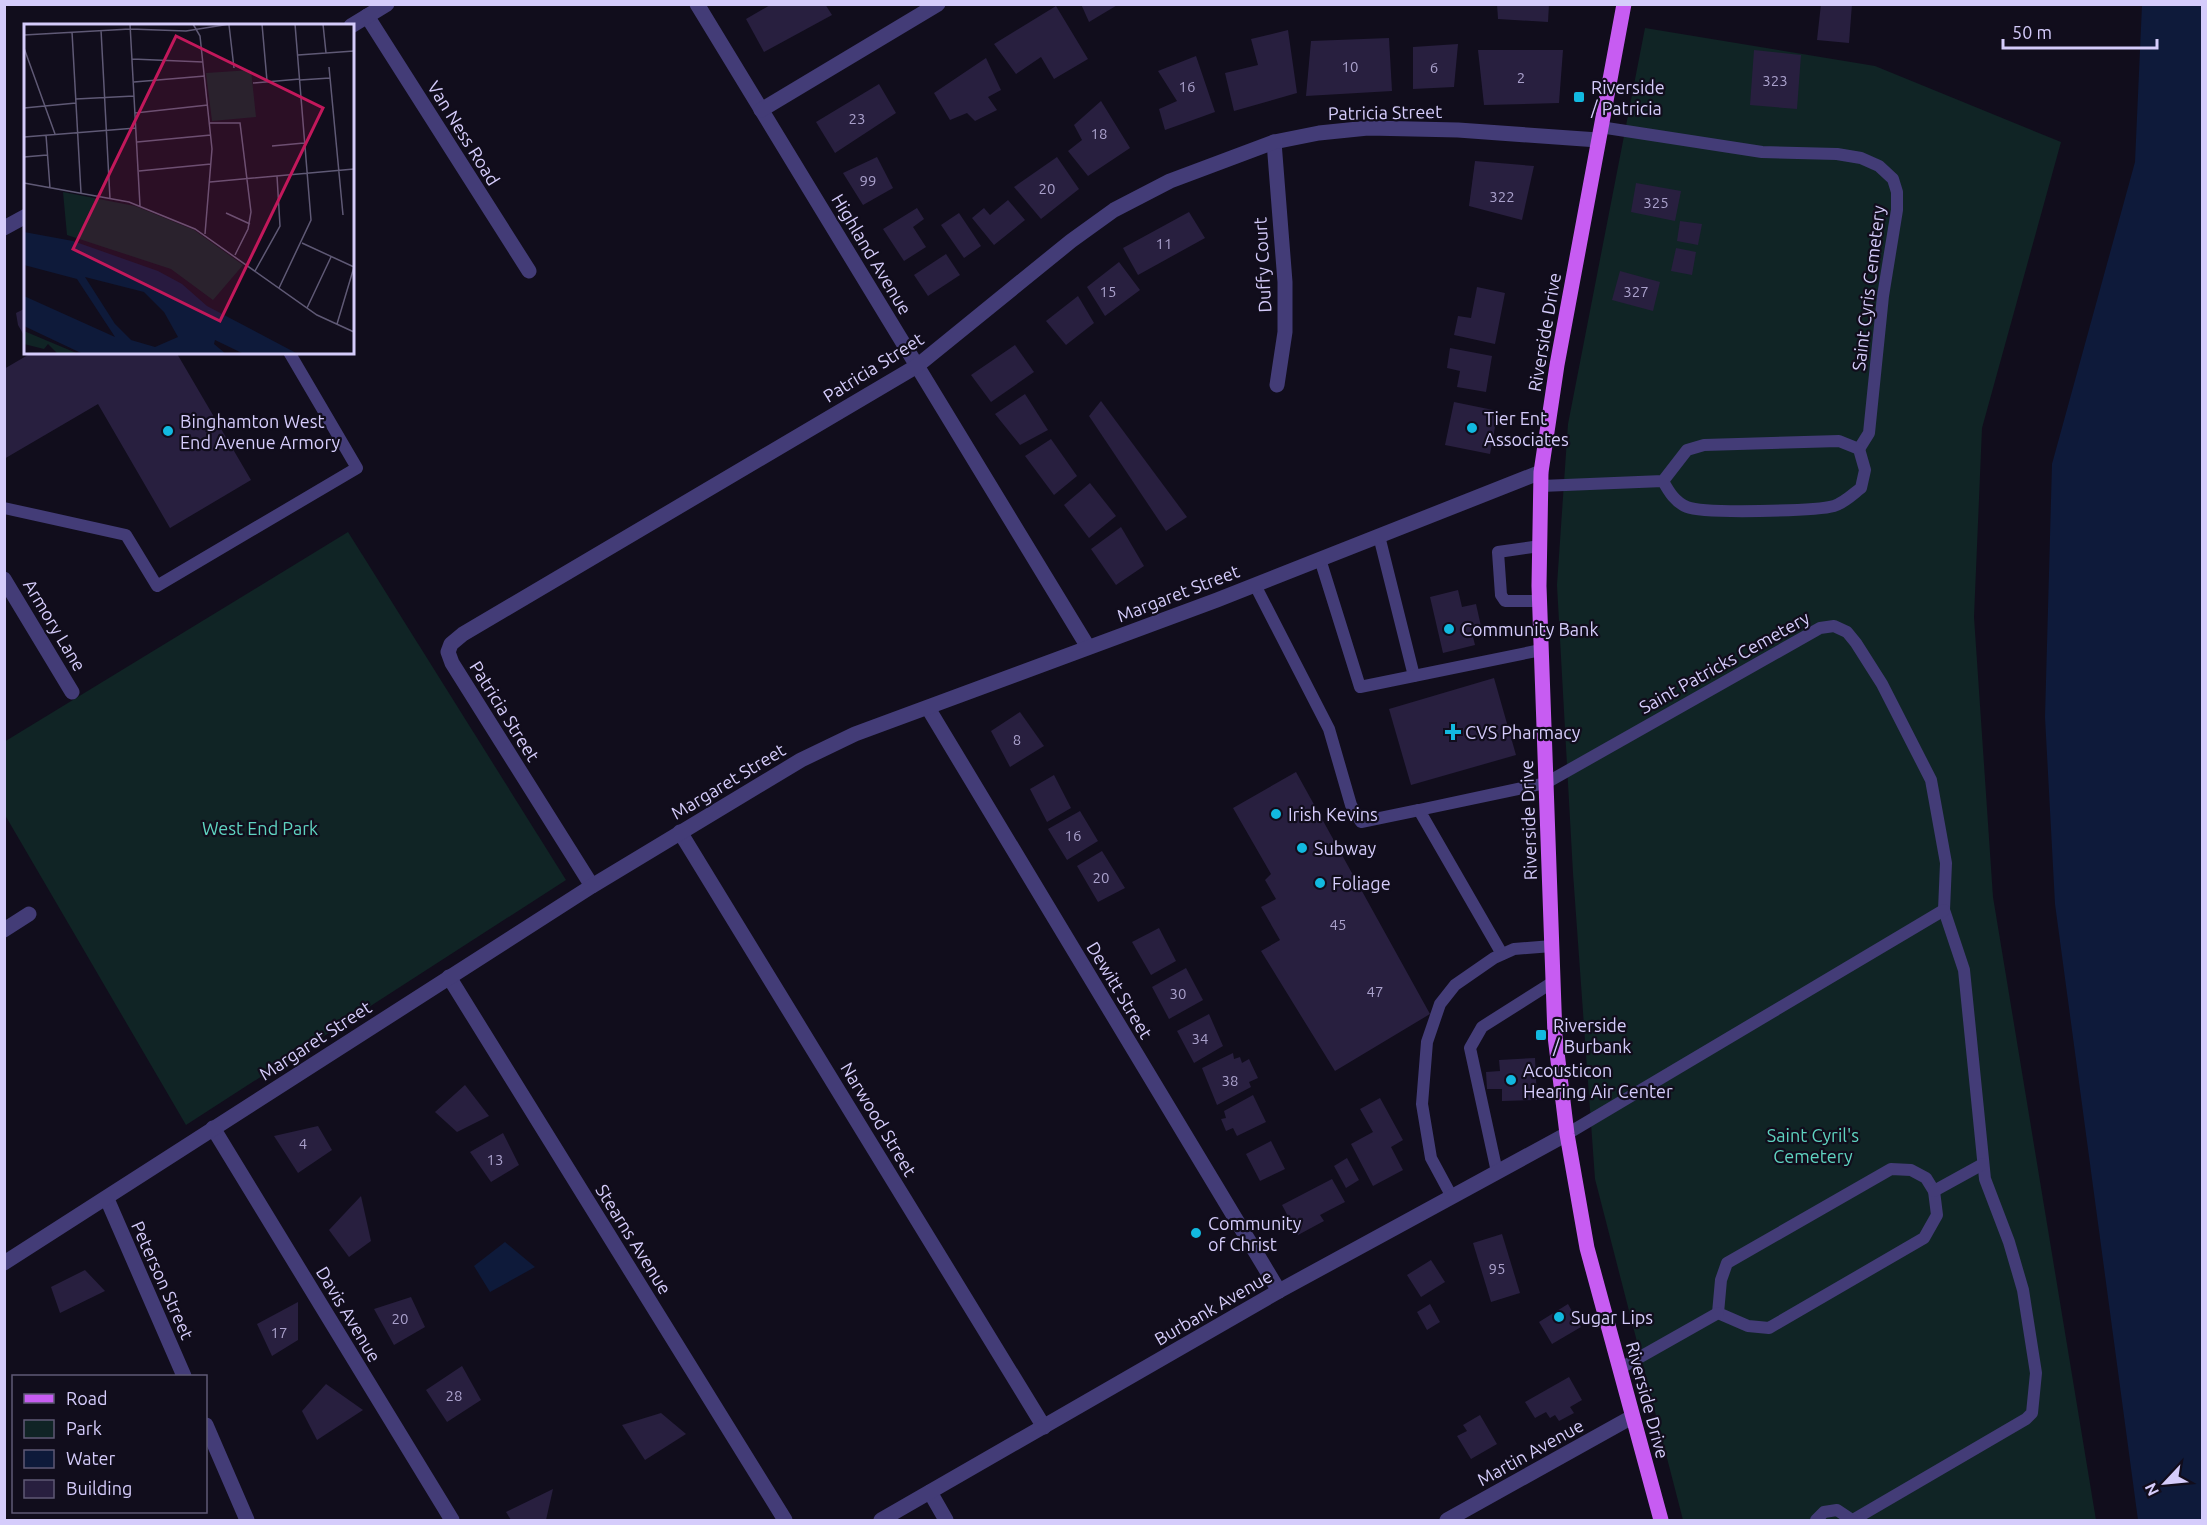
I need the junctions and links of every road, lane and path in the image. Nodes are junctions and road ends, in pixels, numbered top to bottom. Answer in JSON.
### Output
{"nodes":[{"id":1,"x":387,"y":4,"type":"edge"},
{"id":2,"x":697,"y":4,"type":"edge"},
{"id":3,"x":938,"y":4,"type":"edge"},
{"id":4,"x":1624,"y":4,"type":"edge"},
{"id":5,"x":367,"y":16,"type":"junction"},
{"id":6,"x":354,"y":24,"type":"edge"},
{"id":7,"x":761,"y":110,"type":"junction"},
{"id":8,"x":1599,"y":134,"type":"junction"},
{"id":9,"x":1274,"y":142,"type":"junction"},
{"id":10,"x":24,"y":217,"type":"edge"},
{"id":11,"x":4,"y":228,"type":"edge"},
{"id":12,"x":529,"y":271,"type":"dead end"},
{"id":13,"x":290,"y":354,"type":"edge"},
{"id":14,"x":916,"y":366,"type":"junction"},
{"id":15,"x":1277,"y":385,"type":"dead end"},
{"id":16,"x":1859,"y":449,"type":"junction"},
{"id":17,"x":1541,"y":479,"type":"junction"},
{"id":18,"x":1663,"y":481,"type":"junction"},
{"id":19,"x":4,"y":508,"type":"edge"},
{"id":20,"x":1378,"y":536,"type":"junction"},
{"id":21,"x":1540,"y":546,"type":"junction"},
{"id":22,"x":1320,"y":559,"type":"junction"},
{"id":23,"x":5,"y":582,"type":"edge"},
{"id":24,"x":1255,"y":585,"type":"junction"},
{"id":25,"x":1539,"y":602,"type":"junction"},
{"id":26,"x":1088,"y":647,"type":"junction"},
{"id":27,"x":1541,"y":650,"type":"junction"},
{"id":28,"x":1414,"y":676,"type":"junction"},
{"id":29,"x":72,"y":692,"type":"dead end"},
{"id":30,"x":928,"y":708,"type":"junction"},
{"id":31,"x":1546,"y":783,"type":"junction"},
{"id":32,"x":1419,"y":810,"type":"junction"},
{"id":33,"x":680,"y":832,"type":"junction"},
{"id":34,"x":592,"y":886,"type":"junction"},
{"id":35,"x":1944,"y":910,"type":"junction"},
{"id":36,"x":29,"y":914,"type":"dead end"},
{"id":37,"x":4,"y":930,"type":"edge"},
{"id":38,"x":1552,"y":946,"type":"junction"},
{"id":39,"x":1502,"y":954,"type":"junction"},
{"id":40,"x":449,"y":977,"type":"junction"},
{"id":41,"x":1553,"y":982,"type":"junction"},
{"id":42,"x":213,"y":1128,"type":"junction"},
{"id":43,"x":1567,"y":1134,"type":"junction"},
{"id":44,"x":1983,"y":1164,"type":"junction"},
{"id":45,"x":1497,"y":1172,"type":"junction"},
{"id":46,"x":1935,"y":1191,"type":"junction"},
{"id":47,"x":1452,"y":1197,"type":"junction"},
{"id":48,"x":106,"y":1198,"type":"junction"},
{"id":49,"x":4,"y":1263,"type":"edge"},
{"id":50,"x":1279,"y":1292,"type":"junction"},
{"id":51,"x":1718,"y":1313,"type":"junction"},
{"id":52,"x":1619,"y":1369,"type":"junction"},
{"id":53,"x":183,"y":1375,"type":"edge"},
{"id":54,"x":1632,"y":1417,"type":"junction"},
{"id":55,"x":207,"y":1427,"type":"edge"},
{"id":56,"x":1044,"y":1427,"type":"junction"},
{"id":57,"x":930,"y":1492,"type":"junction"},
{"id":58,"x":247,"y":1521,"type":"edge"},
{"id":59,"x":452,"y":1521,"type":"edge"},
{"id":60,"x":785,"y":1521,"type":"edge"},
{"id":61,"x":881,"y":1521,"type":"edge"},
{"id":62,"x":946,"y":1521,"type":"edge"},
{"id":63,"x":1447,"y":1521,"type":"edge"},
{"id":64,"x":1661,"y":1521,"type":"edge"},
{"id":65,"x":1816,"y":1521,"type":"edge"},
{"id":66,"x":1852,"y":1521,"type":"edge"}],
"edges":[{"from":1,"to":5,"type":"street"},
{"from":2,"to":7,"type":"street","name":"Highland Avenue"},
{"from":3,"to":7,"type":"street"},
{"from":4,"to":8,"type":"main road","name":"Riverside Drive"},
{"from":5,"to":6,"type":"street"},
{"from":5,"to":12,"type":"street","name":"Van Ness Road"},
{"from":7,"to":14,"type":"street","name":"Highland Avenue"},
{"from":8,"to":9,"type":"street","name":"Patricia Street"},
{"from":8,"to":16,"type":"lane","name":"Saint Cyris Cemetery"},
{"from":8,"to":17,"type":"main road","name":"Riverside Drive"},
{"from":9,"to":14,"type":"street","name":"Patricia Street"},
{"from":9,"to":15,"type":"street","name":"Duffy Court"},
{"from":10,"to":11,"type":"street"},
{"from":13,"to":19,"type":"lane"},
{"from":14,"to":26,"type":"street","name":"Highland Avenue"},
{"from":14,"to":34,"type":"street","name":"Patricia Street"},
{"from":16,"to":18,"type":"lane"},
{"from":16,"to":18,"type":"lane"},
{"from":17,"to":18,"type":"lane"},
{"from":17,"to":20,"type":"street","name":"Margaret Street"},
{"from":17,"to":21,"type":"main road","name":"Riverside Drive"},
{"from":20,"to":22,"type":"street","name":"Margaret Street"},
{"from":20,"to":28,"type":"lane"},
{"from":21,"to":25,"type":"main road","name":"Riverside Drive"},
{"from":21,"to":25,"type":"lane"},
{"from":22,"to":24,"type":"street","name":"Margaret Street"},
{"from":22,"to":28,"type":"lane"},
{"from":23,"to":29,"type":"street","name":"Armory Lane"},
{"from":24,"to":26,"type":"street","name":"Margaret Street"},
{"from":24,"to":32,"type":"lane","name":"Saint Patricks Cemetery"},
{"from":25,"to":27,"type":"main road","name":"Riverside Drive"},
{"from":26,"to":30,"type":"street","name":"Margaret Street"},
{"from":27,"to":28,"type":"lane"},
{"from":27,"to":31,"type":"main road","name":"Riverside Drive"},
{"from":30,"to":33,"type":"street","name":"Margaret Street"},
{"from":30,"to":50,"type":"street","name":"Dewitt Street"},
{"from":31,"to":32,"type":"lane","name":"Saint Patricks Cemetery"},
{"from":31,"to":35,"type":"lane","name":"Saint Patricks Cemetery"},
{"from":31,"to":38,"type":"main road","name":"Riverside Drive"},
{"from":32,"to":39,"type":"lane"},
{"from":33,"to":34,"type":"street","name":"Margaret Street"},
{"from":33,"to":56,"type":"street","name":"Narwood Street"},
{"from":34,"to":40,"type":"street","name":"Margaret Street"},
{"from":35,"to":43,"type":"lane"},
{"from":35,"to":44,"type":"lane","name":"Saint Patricks Cemetery"},
{"from":36,"to":37,"type":"street"},
{"from":38,"to":39,"type":"lane"},
{"from":38,"to":41,"type":"main road","name":"Riverside Drive"},
{"from":39,"to":47,"type":"lane"},
{"from":40,"to":42,"type":"street","name":"Margaret Street"},
{"from":40,"to":60,"type":"street","name":"Stearns Avenue"},
{"from":41,"to":43,"type":"main road","name":"Riverside Drive"},
{"from":41,"to":45,"type":"lane"},
{"from":42,"to":48,"type":"street","name":"Margaret Street"},
{"from":42,"to":59,"type":"street","name":"Davis Avenue"},
{"from":43,"to":45,"type":"street","name":"Burbank Avenue"},
{"from":43,"to":52,"type":"main road","name":"Riverside Drive"},
{"from":44,"to":46,"type":"lane"},
{"from":44,"to":66,"type":"lane","name":"Saint Patricks Cemetery"},
{"from":45,"to":47,"type":"street","name":"Burbank Avenue"},
{"from":46,"to":51,"type":"lane"},
{"from":46,"to":51,"type":"lane"},
{"from":47,"to":50,"type":"street","name":"Burbank Avenue"},
{"from":48,"to":49,"type":"street","name":"Margaret Street"},
{"from":48,"to":53,"type":"street","name":"Peterson Street"},
{"from":50,"to":56,"type":"street","name":"Burbank Avenue"},
{"from":51,"to":52,"type":"lane"},
{"from":52,"to":54,"type":"main road","name":"Riverside Drive"},
{"from":54,"to":63,"type":"street","name":"Martin Avenue"},
{"from":54,"to":64,"type":"main road","name":"Riverside Drive"},
{"from":55,"to":58,"type":"street"},
{"from":56,"to":57,"type":"street","name":"Burbank Avenue"},
{"from":57,"to":61,"type":"street","name":"Burbank Avenue"},
{"from":57,"to":62,"type":"street"},
{"from":65,"to":66,"type":"lane","name":"Saint Patricks Cemetery"}]}
